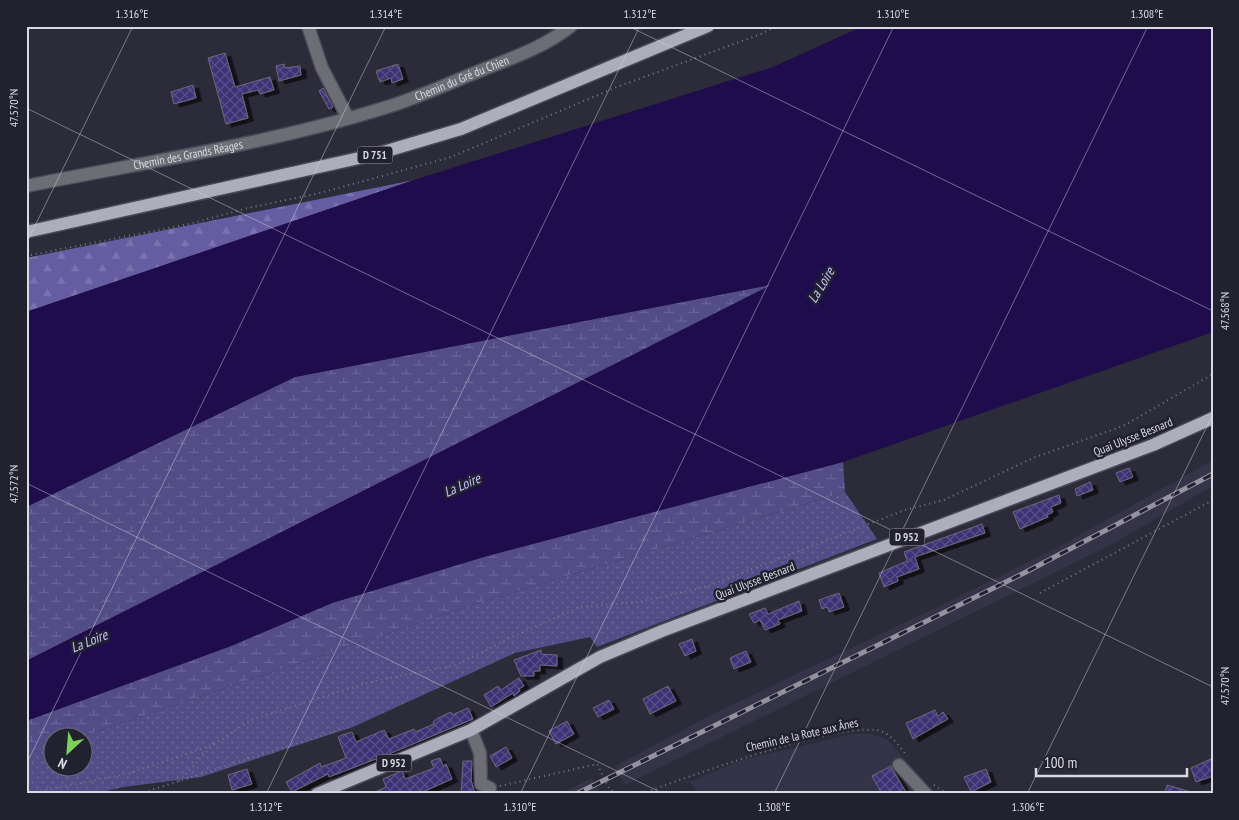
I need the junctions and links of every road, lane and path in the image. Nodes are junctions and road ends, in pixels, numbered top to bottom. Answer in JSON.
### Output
{"nodes":[{"id":1,"x":308,"y":26,"type":"edge"},
{"id":2,"x":571,"y":26,"type":"edge"},
{"id":3,"x":705,"y":27,"type":"edge"},
{"id":4,"x":348,"y":118,"type":"junction"},
{"id":5,"x":26,"y":186,"type":"edge"},
{"id":6,"x":26,"y":232,"type":"edge"},
{"id":7,"x":1213,"y":374,"type":"edge"},
{"id":8,"x":1213,"y":418,"type":"edge"},
{"id":9,"x":1213,"y":500,"type":"edge"},
{"id":10,"x":1040,"y":593,"type":"dead end"},
{"id":11,"x":344,"y":728,"type":"dead end"},
{"id":12,"x":471,"y":730,"type":"junction"},
{"id":13,"x":214,"y":744,"type":"junction"},
{"id":14,"x":905,"y":763,"type":"joint"},
{"id":15,"x":179,"y":781,"type":"junction"},
{"id":16,"x":490,"y":788,"type":"joint"},
{"id":17,"x":928,"y":788,"type":"edge"},
{"id":18,"x":26,"y":794,"type":"edge"},
{"id":19,"x":139,"y":794,"type":"edge"},
{"id":20,"x":317,"y":794,"type":"edge"},
{"id":21,"x":618,"y":794,"type":"edge"},
{"id":22,"x":642,"y":794,"type":"edge"},
{"id":23,"x":947,"y":794,"type":"edge"}],
"edges":[{"from":1,"to":4,"type":"street"},
{"from":2,"to":4,"type":"street","name":"Chemin du Gré du Chien"},
{"from":3,"to":6,"type":"main road","number":"D 751"},
{"from":4,"to":5,"type":"street","name":"Chemin des Grands Réages"},
{"from":7,"to":13,"type":"path"},
{"from":8,"to":12,"type":"main road","name":"Quai Ulysse Besnard","number":"D 952"},
{"from":9,"to":10,"type":"path"},
{"from":11,"to":15,"type":"path"},
{"from":12,"to":16,"type":"street"},
{"from":12,"to":20,"type":"main road","name":"Quai Ulysse Besnard","number":"D 952"},
{"from":13,"to":15,"type":"path"},
{"from":13,"to":18,"type":"path"},
{"from":14,"to":17,"type":"street"},
{"from":14,"to":22,"type":"path","name":"Chemin de la Rote aux Ânes"},
{"from":15,"to":19,"type":"path"},
{"from":16,"to":21,"type":"path"},
{"from":17,"to":23,"type":"path"}]}
